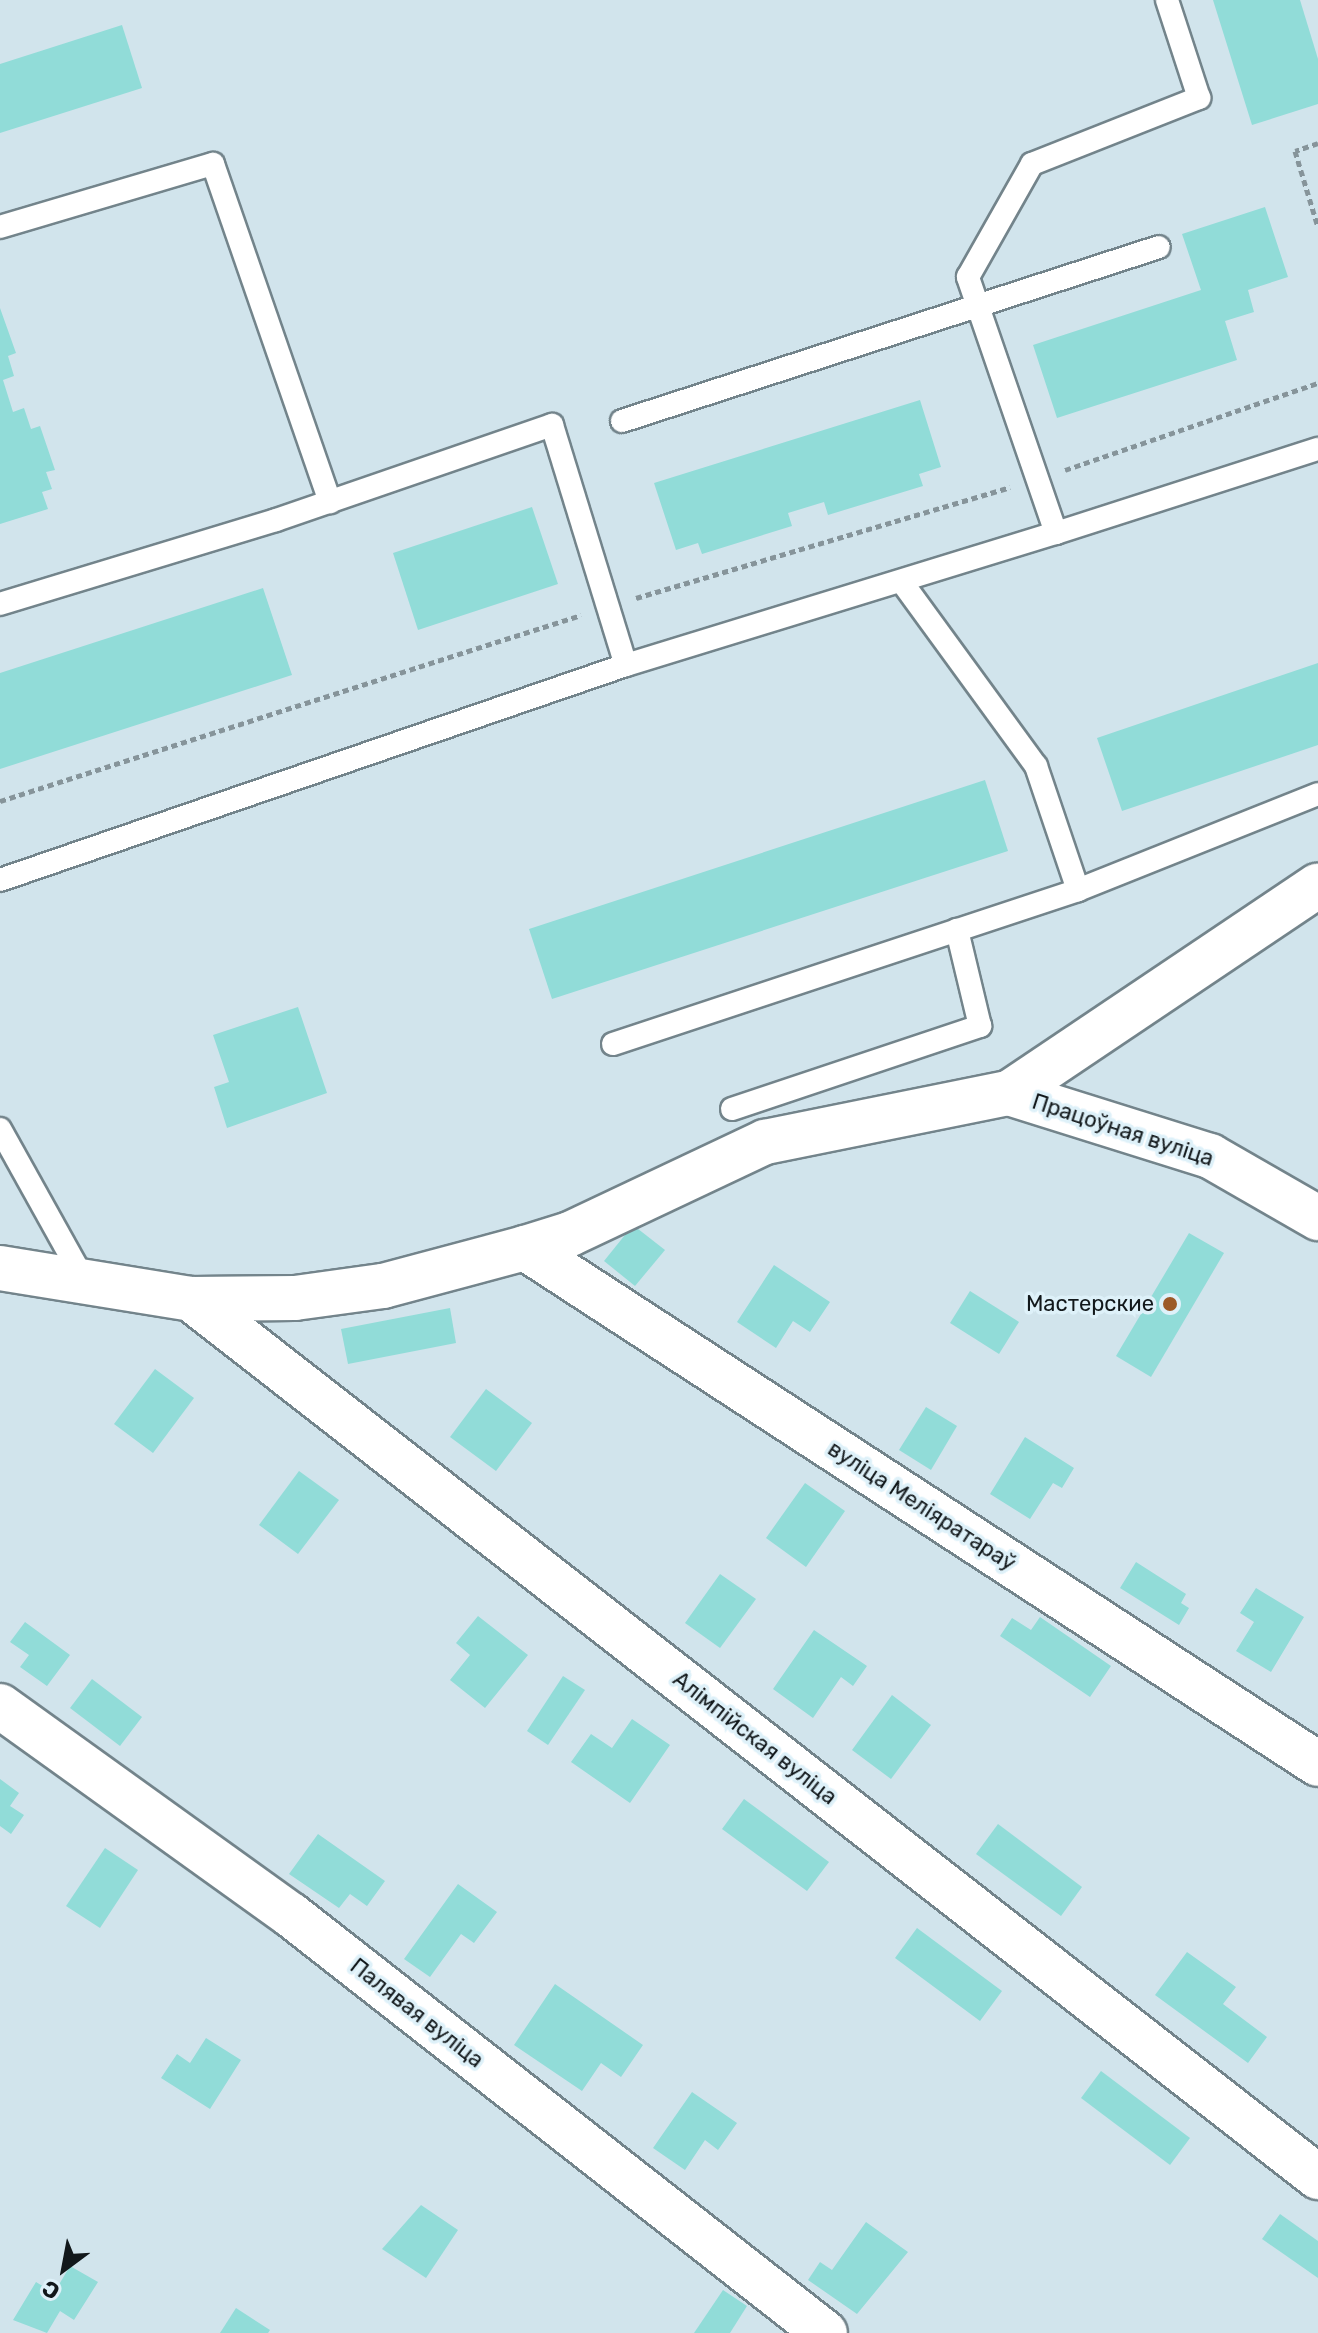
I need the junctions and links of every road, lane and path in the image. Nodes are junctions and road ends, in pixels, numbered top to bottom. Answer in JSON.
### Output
{"nodes":[{"id":1,"x":1167,"y":0,"type":"edge"},
{"id":2,"x":1318,"y":143,"type":"edge"},
{"id":3,"x":0,"y":227,"type":"edge"},
{"id":4,"x":1318,"y":227,"type":"edge"},
{"id":5,"x":1159,"y":247,"type":"dead end"},
{"id":6,"x":978,"y":310,"type":"junction"},
{"id":7,"x":1318,"y":383,"type":"edge"},
{"id":8,"x":622,"y":421,"type":"dead end"},
{"id":9,"x":1318,"y":449,"type":"edge"},
{"id":10,"x":1037,"y":479,"type":"junction"},
{"id":11,"x":330,"y":502,"type":"junction"},
{"id":12,"x":1056,"y":533,"type":"junction"},
{"id":13,"x":902,"y":582,"type":"junction"},
{"id":14,"x":0,"y":604,"type":"edge"},
{"id":15,"x":608,"y":606,"type":"junction"},
{"id":16,"x":626,"y":665,"type":"junction"},
{"id":17,"x":1318,"y":794,"type":"edge"},
{"id":18,"x":0,"y":801,"type":"edge"},
{"id":19,"x":0,"y":880,"type":"edge"},
{"id":20,"x":1318,"y":885,"type":"edge"},
{"id":21,"x":1078,"y":890,"type":"junction"},
{"id":22,"x":957,"y":930,"type":"junction"},
{"id":23,"x":613,"y":1044,"type":"dead end"},
{"id":24,"x":1009,"y":1093,"type":"junction"},
{"id":25,"x":732,"y":1109,"type":"dead end"},
{"id":26,"x":0,"y":1129,"type":"edge"},
{"id":27,"x":1318,"y":1218,"type":"edge"},
{"id":28,"x":525,"y":1248,"type":"junction"},
{"id":29,"x":0,"y":1268,"type":"edge"},
{"id":30,"x":83,"y":1278,"type":"junction"},
{"id":31,"x":191,"y":1299,"type":"junction"},
{"id":32,"x":0,"y":1706,"type":"edge"},
{"id":33,"x":1318,"y":1764,"type":"edge"},
{"id":34,"x":1318,"y":2177,"type":"edge"},
{"id":35,"x":825,"y":2333,"type":"edge"}],
"edges":[{"from":1,"to":6,"type":"lane"},
{"from":2,"to":4,"type":"path"},
{"from":3,"to":11,"type":"lane"},
{"from":5,"to":6,"type":"lane"},
{"from":6,"to":8,"type":"lane"},
{"from":6,"to":10,"type":"lane"},
{"from":7,"to":10,"type":"path"},
{"from":9,"to":12,"type":"lane"},
{"from":10,"to":12,"type":"lane"},
{"from":10,"to":15,"type":"path"},
{"from":11,"to":14,"type":"lane"},
{"from":11,"to":15,"type":"lane"},
{"from":12,"to":13,"type":"lane"},
{"from":13,"to":16,"type":"lane"},
{"from":13,"to":21,"type":"lane"},
{"from":15,"to":16,"type":"lane"},
{"from":15,"to":18,"type":"path"},
{"from":16,"to":19,"type":"lane"},
{"from":17,"to":21,"type":"lane"},
{"from":20,"to":24,"type":"street"},
{"from":21,"to":22,"type":"lane"},
{"from":22,"to":23,"type":"lane"},
{"from":22,"to":25,"type":"lane"},
{"from":24,"to":27,"type":"street","name":"Працоўная вуліца"},
{"from":24,"to":28,"type":"street"},
{"from":26,"to":30,"type":"lane"},
{"from":28,"to":31,"type":"street"},
{"from":28,"to":33,"type":"street","name":"вуліца Меліяратараў"},
{"from":29,"to":30,"type":"street"},
{"from":30,"to":31,"type":"street"},
{"from":31,"to":34,"type":"street","name":"Алімпійская вуліца"},
{"from":32,"to":35,"type":"street","name":"Палявая вуліца"}]}
